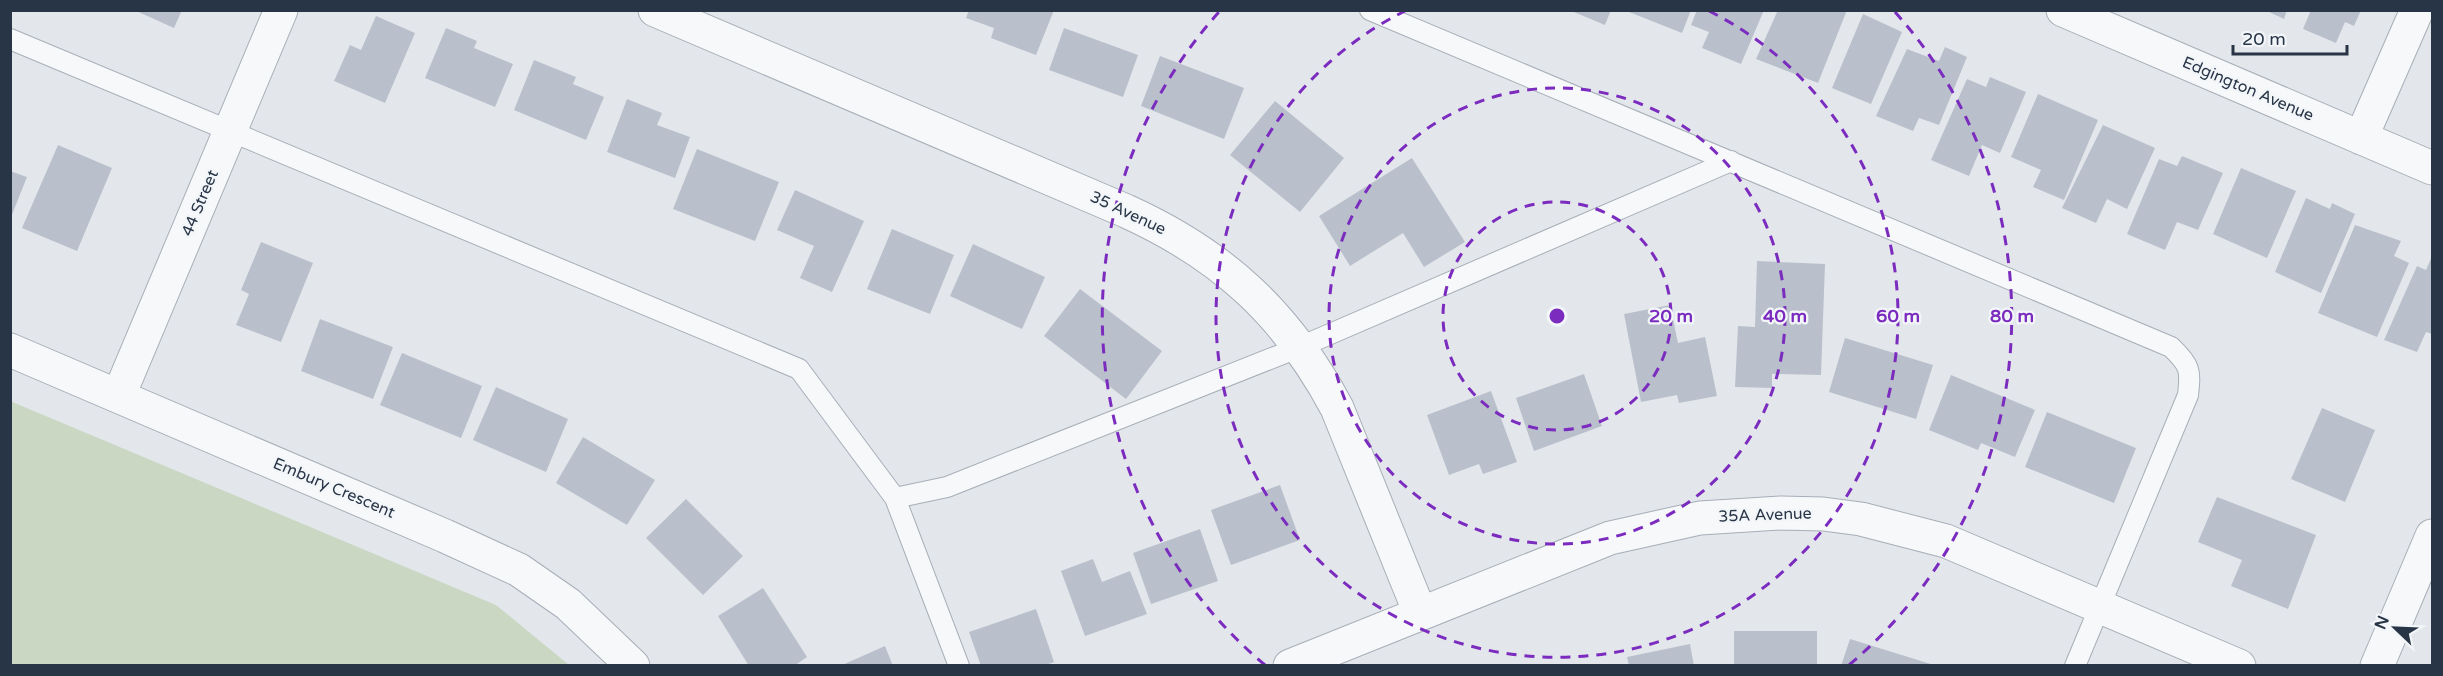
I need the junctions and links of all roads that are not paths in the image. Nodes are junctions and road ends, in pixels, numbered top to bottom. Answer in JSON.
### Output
{"nodes":[{"id":1,"x":281,"y":10,"type":"edge"},
{"id":2,"x":655,"y":10,"type":"edge"},
{"id":3,"x":1370,"y":10,"type":"edge"},
{"id":4,"x":2063,"y":10,"type":"edge"},
{"id":5,"x":2417,"y":10,"type":"edge"},
{"id":6,"x":10,"y":39,"type":"edge"},
{"id":7,"x":230,"y":130,"type":"junction"},
{"id":8,"x":2361,"y":138,"type":"junction"},
{"id":9,"x":1731,"y":161,"type":"junction"},
{"id":10,"x":2433,"y":168,"type":"edge"},
{"id":11,"x":1300,"y":347,"type":"junction"},
{"id":12,"x":10,"y":350,"type":"edge"},
{"id":13,"x":119,"y":395,"type":"junction"},
{"id":14,"x":895,"y":498,"type":"junction"},
{"id":15,"x":2433,"y":536,"type":"edge"},
{"id":16,"x":2101,"y":607,"type":"junction"},
{"id":17,"x":1420,"y":613,"type":"junction"},
{"id":18,"x":633,"y":666,"type":"edge"},
{"id":19,"x":959,"y":666,"type":"edge"},
{"id":20,"x":1290,"y":666,"type":"edge"},
{"id":21,"x":2075,"y":666,"type":"edge"},
{"id":22,"x":2239,"y":666,"type":"edge"},
{"id":23,"x":2377,"y":666,"type":"edge"}],
"edges":[{"from":1,"to":7,"type":"street","name":"44 Street"},
{"from":2,"to":11,"type":"street","name":"35 Avenue"},
{"from":3,"to":9,"type":"lane"},
{"from":4,"to":8,"type":"street","name":"Edgington Avenue"},
{"from":5,"to":8,"type":"street"},
{"from":6,"to":7,"type":"lane"},
{"from":7,"to":13,"type":"street","name":"44 Street"},
{"from":7,"to":14,"type":"lane"},
{"from":8,"to":10,"type":"street","name":"Edgington Avenue"},
{"from":9,"to":11,"type":"lane"},
{"from":9,"to":16,"type":"lane"},
{"from":11,"to":14,"type":"lane"},
{"from":11,"to":17,"type":"street","name":"35 Avenue"},
{"from":12,"to":13,"type":"street","name":"Embury Crescent"},
{"from":13,"to":18,"type":"street","name":"Embury Crescent"},
{"from":14,"to":19,"type":"lane"},
{"from":15,"to":23,"type":"street"},
{"from":16,"to":17,"type":"street","name":"35A Avenue"},
{"from":16,"to":21,"type":"lane"},
{"from":16,"to":22,"type":"street","name":"35A Avenue"},
{"from":17,"to":20,"type":"street","name":"35A Avenue"}]}
